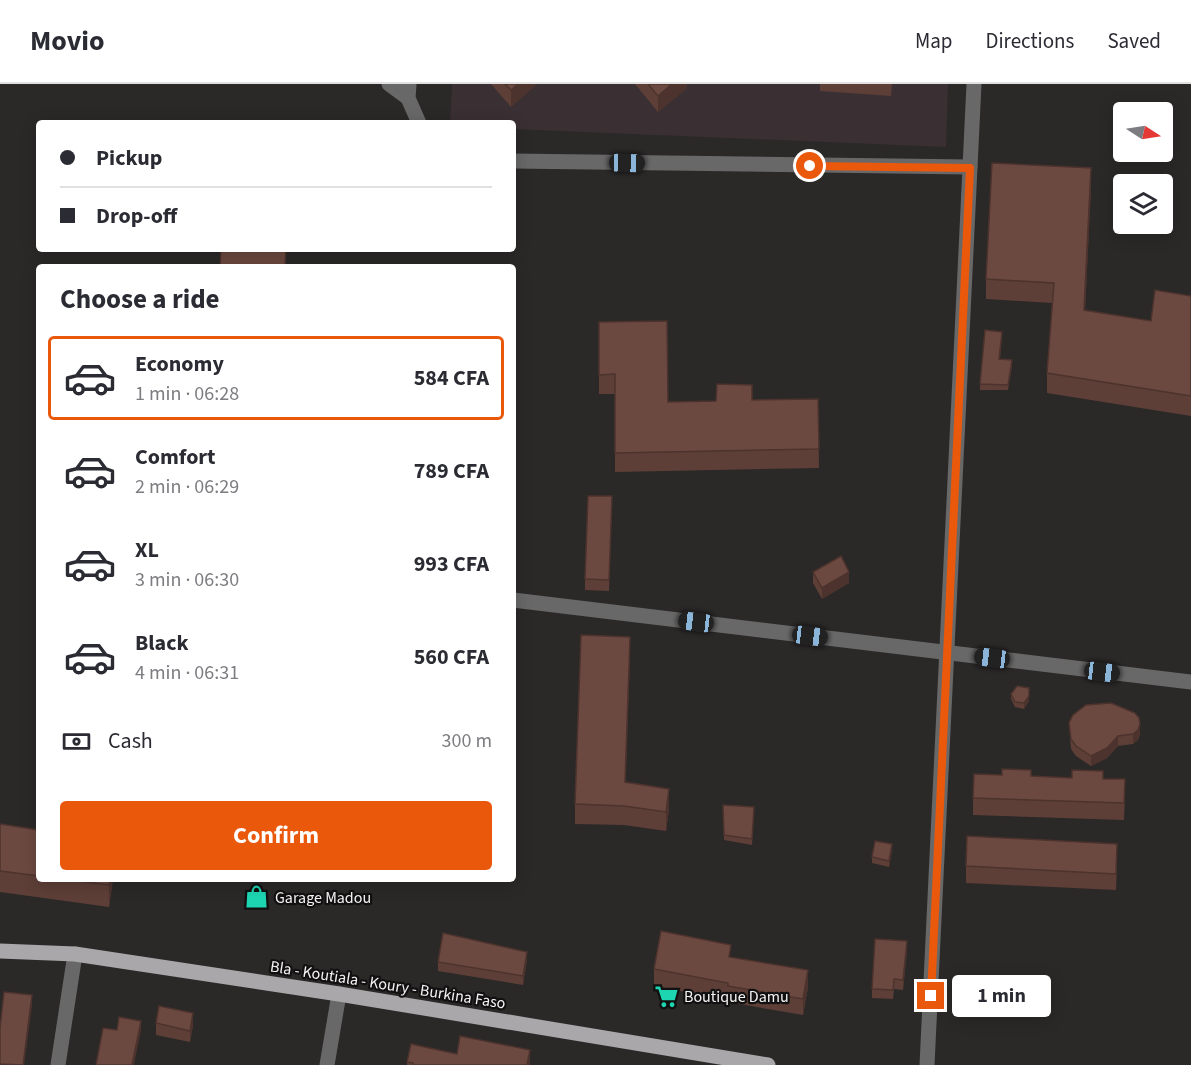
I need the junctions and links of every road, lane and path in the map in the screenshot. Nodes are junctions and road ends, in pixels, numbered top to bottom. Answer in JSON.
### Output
{"nodes":[{"id":1,"x":389,"y":84,"type":"edge"},
{"id":2,"x":974,"y":84,"type":"edge"},
{"id":3,"x":408,"y":91,"type":"edge"},
{"id":4,"x":419,"y":120,"type":"edge"},
{"id":5,"x":516,"y":161,"type":"edge"},
{"id":6,"x":970,"y":168,"type":"junction"},
{"id":7,"x":516,"y":600,"type":"edge"},
{"id":8,"x":948,"y":653,"type":"junction"},
{"id":9,"x":1191,"y":682,"type":"edge"},
{"id":10,"x":0,"y":951,"type":"edge"},
{"id":11,"x":75,"y":954,"type":"junction"},
{"id":12,"x":339,"y":994,"type":"junction"},
{"id":13,"x":58,"y":1065,"type":"edge"},
{"id":14,"x":327,"y":1065,"type":"edge"},
{"id":15,"x":768,"y":1065,"type":"edge"},
{"id":16,"x":927,"y":1065,"type":"edge"}],
"edges":[{"from":1,"to":3,"type":"street"},
{"from":2,"to":6,"type":"street"},
{"from":3,"to":4,"type":"street"},
{"from":5,"to":6,"type":"street"},
{"from":6,"to":8,"type":"street"},
{"from":7,"to":8,"type":"street"},
{"from":8,"to":9,"type":"street"},
{"from":8,"to":16,"type":"street"},
{"from":10,"to":11,"type":"main road","name":"Bla - Koutiala - Koury - Burkina Faso"},
{"from":11,"to":12,"type":"main road","name":"Bla - Koutiala - Koury - Burkina Faso"},
{"from":11,"to":13,"type":"street"},
{"from":12,"to":14,"type":"street"},
{"from":12,"to":15,"type":"main road","name":"Bla - Koutiala - Koury - Burkina Faso"}]}
